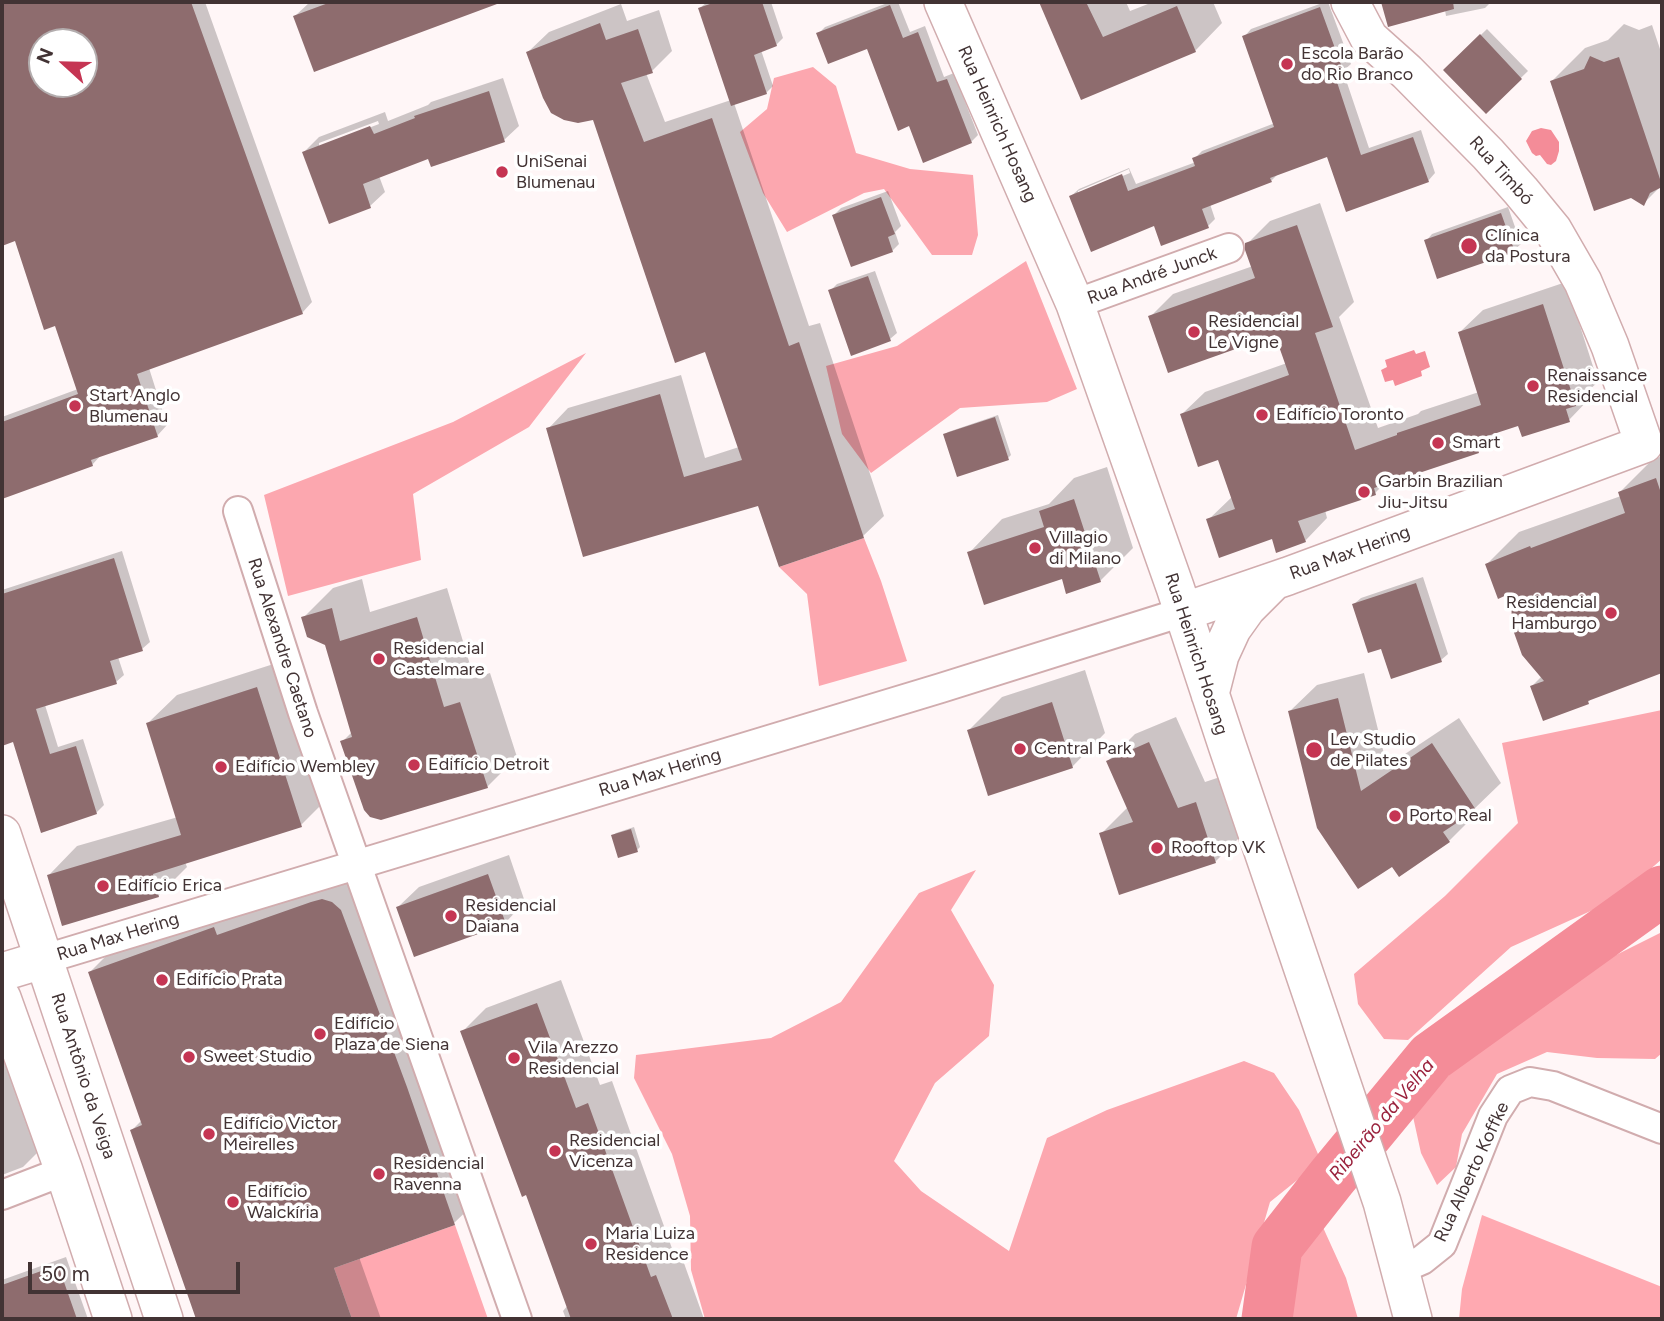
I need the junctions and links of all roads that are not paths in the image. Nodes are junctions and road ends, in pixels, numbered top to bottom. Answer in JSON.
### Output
{"nodes":[{"id":1,"x":943,"y":2,"type":"edge"},
{"id":2,"x":1350,"y":2,"type":"edge"},
{"id":3,"x":1229,"y":248,"type":"dead end"},
{"id":4,"x":1075,"y":304,"type":"junction"},
{"id":5,"x":1653,"y":440,"type":"edge"},
{"id":6,"x":238,"y":511,"type":"dead end"},
{"id":7,"x":1275,"y":580,"type":"junction"},
{"id":8,"x":1183,"y":612,"type":"junction"},
{"id":9,"x":1210,"y":694,"type":"junction"},
{"id":10,"x":2,"y":834,"type":"edge"},
{"id":11,"x":356,"y":864,"type":"junction"},
{"id":12,"x":44,"y":959,"type":"junction"},
{"id":13,"x":2,"y":972,"type":"edge"},
{"id":14,"x":2,"y":998,"type":"edge"},
{"id":15,"x":1662,"y":1129,"type":"edge"},
{"id":16,"x":64,"y":1171,"type":"junction"},
{"id":17,"x":2,"y":1195,"type":"edge"},
{"id":18,"x":1401,"y":1269,"type":"junction"},
{"id":19,"x":113,"y":1319,"type":"edge"},
{"id":20,"x":164,"y":1319,"type":"edge"},
{"id":21,"x":517,"y":1319,"type":"edge"},
{"id":22,"x":1413,"y":1319,"type":"edge"}],
"edges":[{"from":1,"to":4,"type":"main road","name":"Rua Heinrich Hosang"},
{"from":2,"to":5,"type":"main road","name":"Rua Timbó"},
{"from":3,"to":4,"type":"street","name":"Rua André Junck"},
{"from":4,"to":8,"type":"main road","name":"Rua Heinrich Hosang"},
{"from":5,"to":7,"type":"main road","name":"Rua Max Hering"},
{"from":6,"to":11,"type":"street","name":"Rua Alexandre Caetano"},
{"from":7,"to":8,"type":"main road","name":"Rua Max Hering"},
{"from":7,"to":9,"type":"main road","name":"Rua Max Hering"},
{"from":8,"to":9,"type":"main road","name":"Rua Heinrich Hosang"},
{"from":8,"to":11,"type":"street","name":"Rua Max Hering"},
{"from":9,"to":18,"type":"main road","name":"Rua Heinrich Hosang"},
{"from":10,"to":12,"type":"main road","name":"Rua Antônio da Veiga"},
{"from":11,"to":12,"type":"street","name":"Rua Max Hering"},
{"from":11,"to":21,"type":"street","name":"Rua Alexandre Caetano"},
{"from":12,"to":13,"type":"main road"},
{"from":12,"to":20,"type":"main road","name":"Rua Antônio da Veiga"},
{"from":14,"to":16,"type":"main road"},
{"from":15,"to":18,"type":"street","name":"Rua Alberto Koffke"},
{"from":16,"to":17,"type":"street"},
{"from":16,"to":19,"type":"main road"},
{"from":18,"to":22,"type":"main road","name":"Rua Heinrich Hosang"}]}
